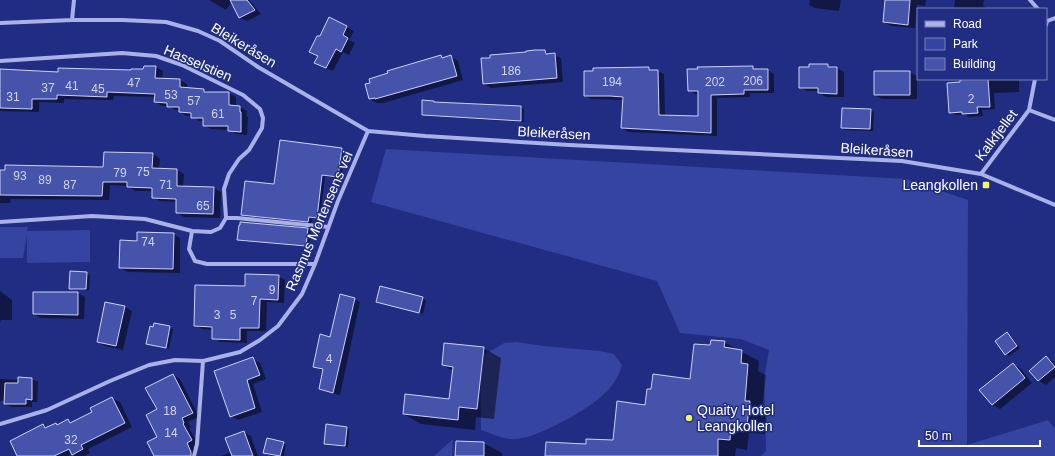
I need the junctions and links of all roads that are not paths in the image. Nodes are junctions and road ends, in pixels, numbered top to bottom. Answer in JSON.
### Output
{"nodes":[{"id":1,"x":74,"y":0,"type":"edge"},
{"id":2,"x":1030,"y":0,"type":"edge"},
{"id":3,"x":1037,"y":8,"type":"edge"},
{"id":4,"x":72,"y":20,"type":"junction"},
{"id":5,"x":0,"y":23,"type":"edge"},
{"id":6,"x":0,"y":61,"type":"edge"},
{"id":7,"x":1035,"y":80,"type":"edge"},
{"id":8,"x":1029,"y":110,"type":"junction"},
{"id":9,"x":1055,"y":120,"type":"edge"},
{"id":10,"x":368,"y":131,"type":"junction"},
{"id":11,"x":981,"y":174,"type":"junction"},
{"id":12,"x":1055,"y":205,"type":"edge"},
{"id":13,"x":226,"y":218,"type":"junction"},
{"id":14,"x":0,"y":222,"type":"edge"},
{"id":15,"x":328,"y":227,"type":"junction"},
{"id":16,"x":192,"y":231,"type":"junction"},
{"id":17,"x":315,"y":264,"type":"junction"},
{"id":18,"x":203,"y":361,"type":"junction"},
{"id":19,"x":0,"y":424,"type":"edge"},
{"id":20,"x":194,"y":456,"type":"edge"}],
"edges":[{"from":1,"to":4,"type":"street"},
{"from":2,"to":3,"type":"street"},
{"from":4,"to":5,"type":"street","name":"Bleikeråsen"},
{"from":4,"to":10,"type":"street","name":"Bleikeråsen"},
{"from":6,"to":13,"type":"street","name":"Hasselstien"},
{"from":7,"to":8,"type":"street","name":"Kalkfjellet"},
{"from":8,"to":9,"type":"street","name":"Kalkfjellet"},
{"from":8,"to":11,"type":"street","name":"Kalkfjellet"},
{"from":10,"to":11,"type":"street","name":"Bleikeråsen"},
{"from":10,"to":15,"type":"street","name":"Rasmus Mortensens vei"},
{"from":11,"to":12,"type":"street","name":"Bleikeråsen"},
{"from":13,"to":15,"type":"street"},
{"from":13,"to":16,"type":"street"},
{"from":14,"to":16,"type":"street"},
{"from":15,"to":17,"type":"street","name":"Rasmus Mortensens vei"},
{"from":16,"to":17,"type":"street"},
{"from":17,"to":18,"type":"street","name":"Rasmus Mortensens vei"},
{"from":18,"to":19,"type":"street","name":"Rasmus Mortensens vei"},
{"from":18,"to":20,"type":"street"}]}
